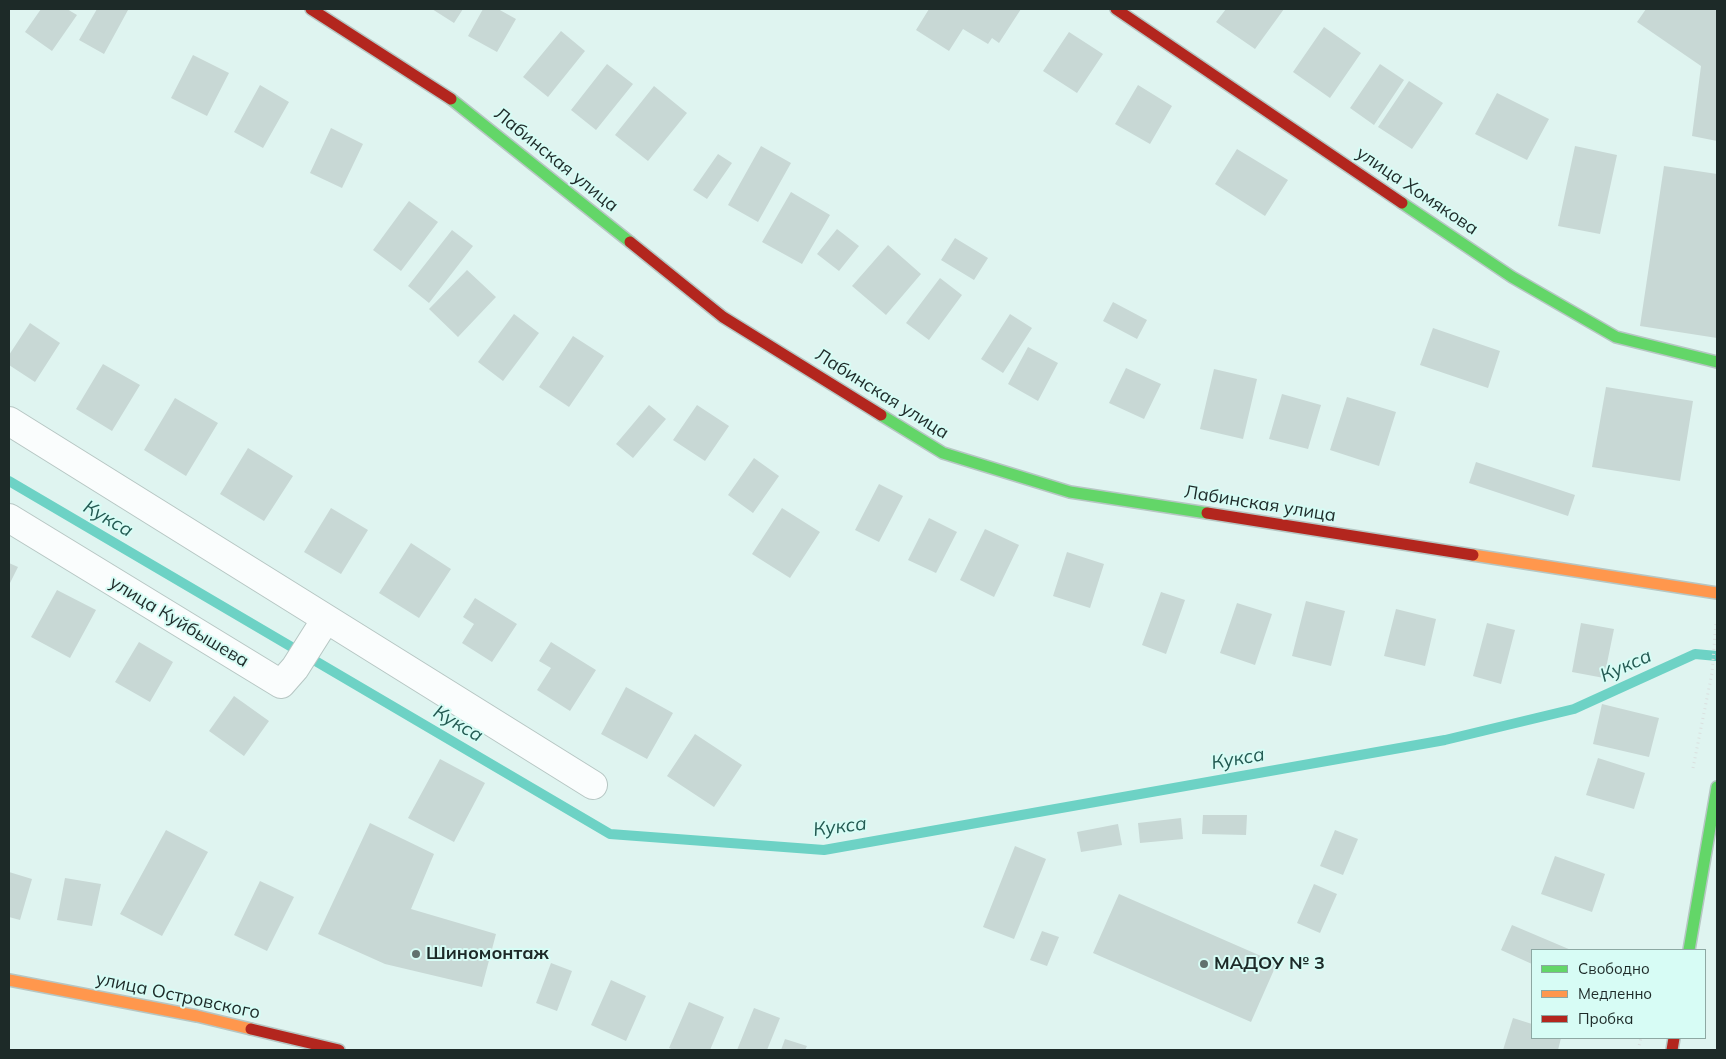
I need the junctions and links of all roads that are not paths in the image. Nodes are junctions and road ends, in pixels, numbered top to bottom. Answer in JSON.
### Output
{"nodes":[{"id":1,"x":311,"y":9,"type":"edge"},
{"id":2,"x":1116,"y":9,"type":"edge"},
{"id":3,"x":1717,"y":362,"type":"edge"},
{"id":4,"x":9,"y":421,"type":"edge"},
{"id":5,"x":9,"y":518,"type":"edge"},
{"id":6,"x":1717,"y":593,"type":"edge"},
{"id":7,"x":318,"y":630,"type":"junction"},
{"id":8,"x":593,"y":785,"type":"dead end"},
{"id":9,"x":1717,"y":787,"type":"edge"},
{"id":10,"x":1689,"y":949,"type":"edge"},
{"id":11,"x":9,"y":980,"type":"edge"},
{"id":12,"x":340,"y":1050,"type":"edge"}],
"edges":[{"from":1,"to":6,"type":"street","name":"Лабинская улица"},
{"from":2,"to":3,"type":"street","name":"улица Хомякова"},
{"from":4,"to":7,"type":"street"},
{"from":5,"to":7,"type":"street","name":"улица Куйбышева"},
{"from":7,"to":8,"type":"street"},
{"from":9,"to":10,"type":"street"},
{"from":11,"to":12,"type":"street","name":"улица Островского"}]}
